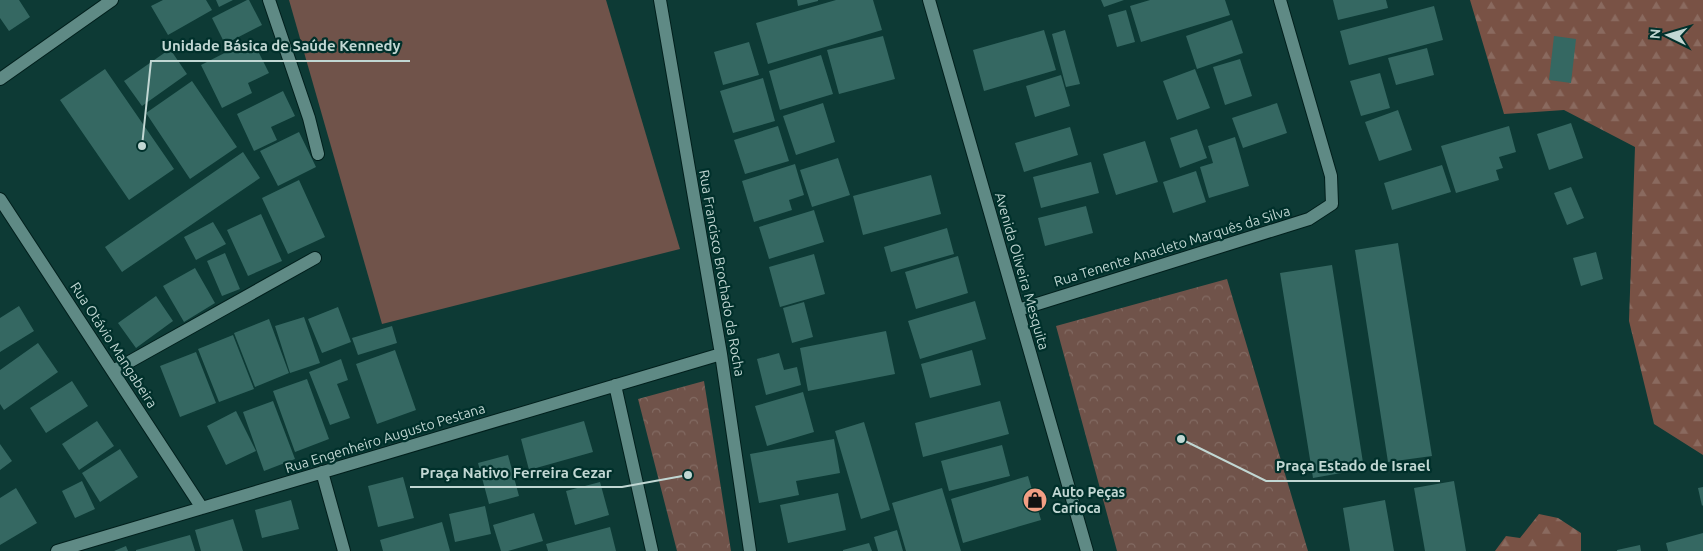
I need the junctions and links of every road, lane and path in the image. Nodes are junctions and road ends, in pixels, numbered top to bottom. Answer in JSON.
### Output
{"nodes":[{"id":1,"x":112,"y":0,"type":"edge"},
{"id":2,"x":269,"y":0,"type":"edge"},
{"id":3,"x":660,"y":0,"type":"edge"},
{"id":4,"x":929,"y":0,"type":"edge"},
{"id":5,"x":1280,"y":0,"type":"edge"},
{"id":6,"x":0,"y":79,"type":"edge"},
{"id":7,"x":318,"y":154,"type":"dead end"},
{"id":8,"x":0,"y":199,"type":"edge"},
{"id":9,"x":315,"y":258,"type":"dead end"},
{"id":10,"x":1018,"y":310,"type":"junction"},
{"id":11,"x":721,"y":354,"type":"junction"},
{"id":12,"x":113,"y":371,"type":"junction"},
{"id":13,"x":615,"y":386,"type":"junction"},
{"id":14,"x":322,"y":472,"type":"junction"},
{"id":15,"x":202,"y":508,"type":"junction"},
{"id":16,"x":57,"y":551,"type":"edge"},
{"id":17,"x":344,"y":551,"type":"edge"},
{"id":18,"x":652,"y":551,"type":"edge"},
{"id":19,"x":750,"y":551,"type":"edge"},
{"id":20,"x":1087,"y":551,"type":"edge"}],
"edges":[{"from":1,"to":6,"type":"street"},
{"from":2,"to":7,"type":"street"},
{"from":3,"to":11,"type":"street","name":"Rua Francisco Brochado da Rocha"},
{"from":4,"to":10,"type":"street","name":"Avenida Oliveira Mesquita"},
{"from":5,"to":10,"type":"street","name":"Rua Tenente Anacleto Marquês da Silva"},
{"from":8,"to":12,"type":"street","name":"Rua Otávio Mangabeira"},
{"from":9,"to":12,"type":"street"},
{"from":10,"to":20,"type":"street","name":"Avenida Oliveira Mesquita"},
{"from":11,"to":13,"type":"street","name":"Rua Engenheiro Augusto Pestana"},
{"from":11,"to":19,"type":"street","name":"Rua Francisco Brochado da Rocha"},
{"from":12,"to":15,"type":"street","name":"Rua Otávio Mangabeira"},
{"from":13,"to":14,"type":"street","name":"Rua Engenheiro Augusto Pestana"},
{"from":13,"to":18,"type":"street"},
{"from":14,"to":15,"type":"street","name":"Rua Engenheiro Augusto Pestana"},
{"from":14,"to":17,"type":"street"},
{"from":15,"to":16,"type":"street","name":"Rua Engenheiro Augusto Pestana"}]}
